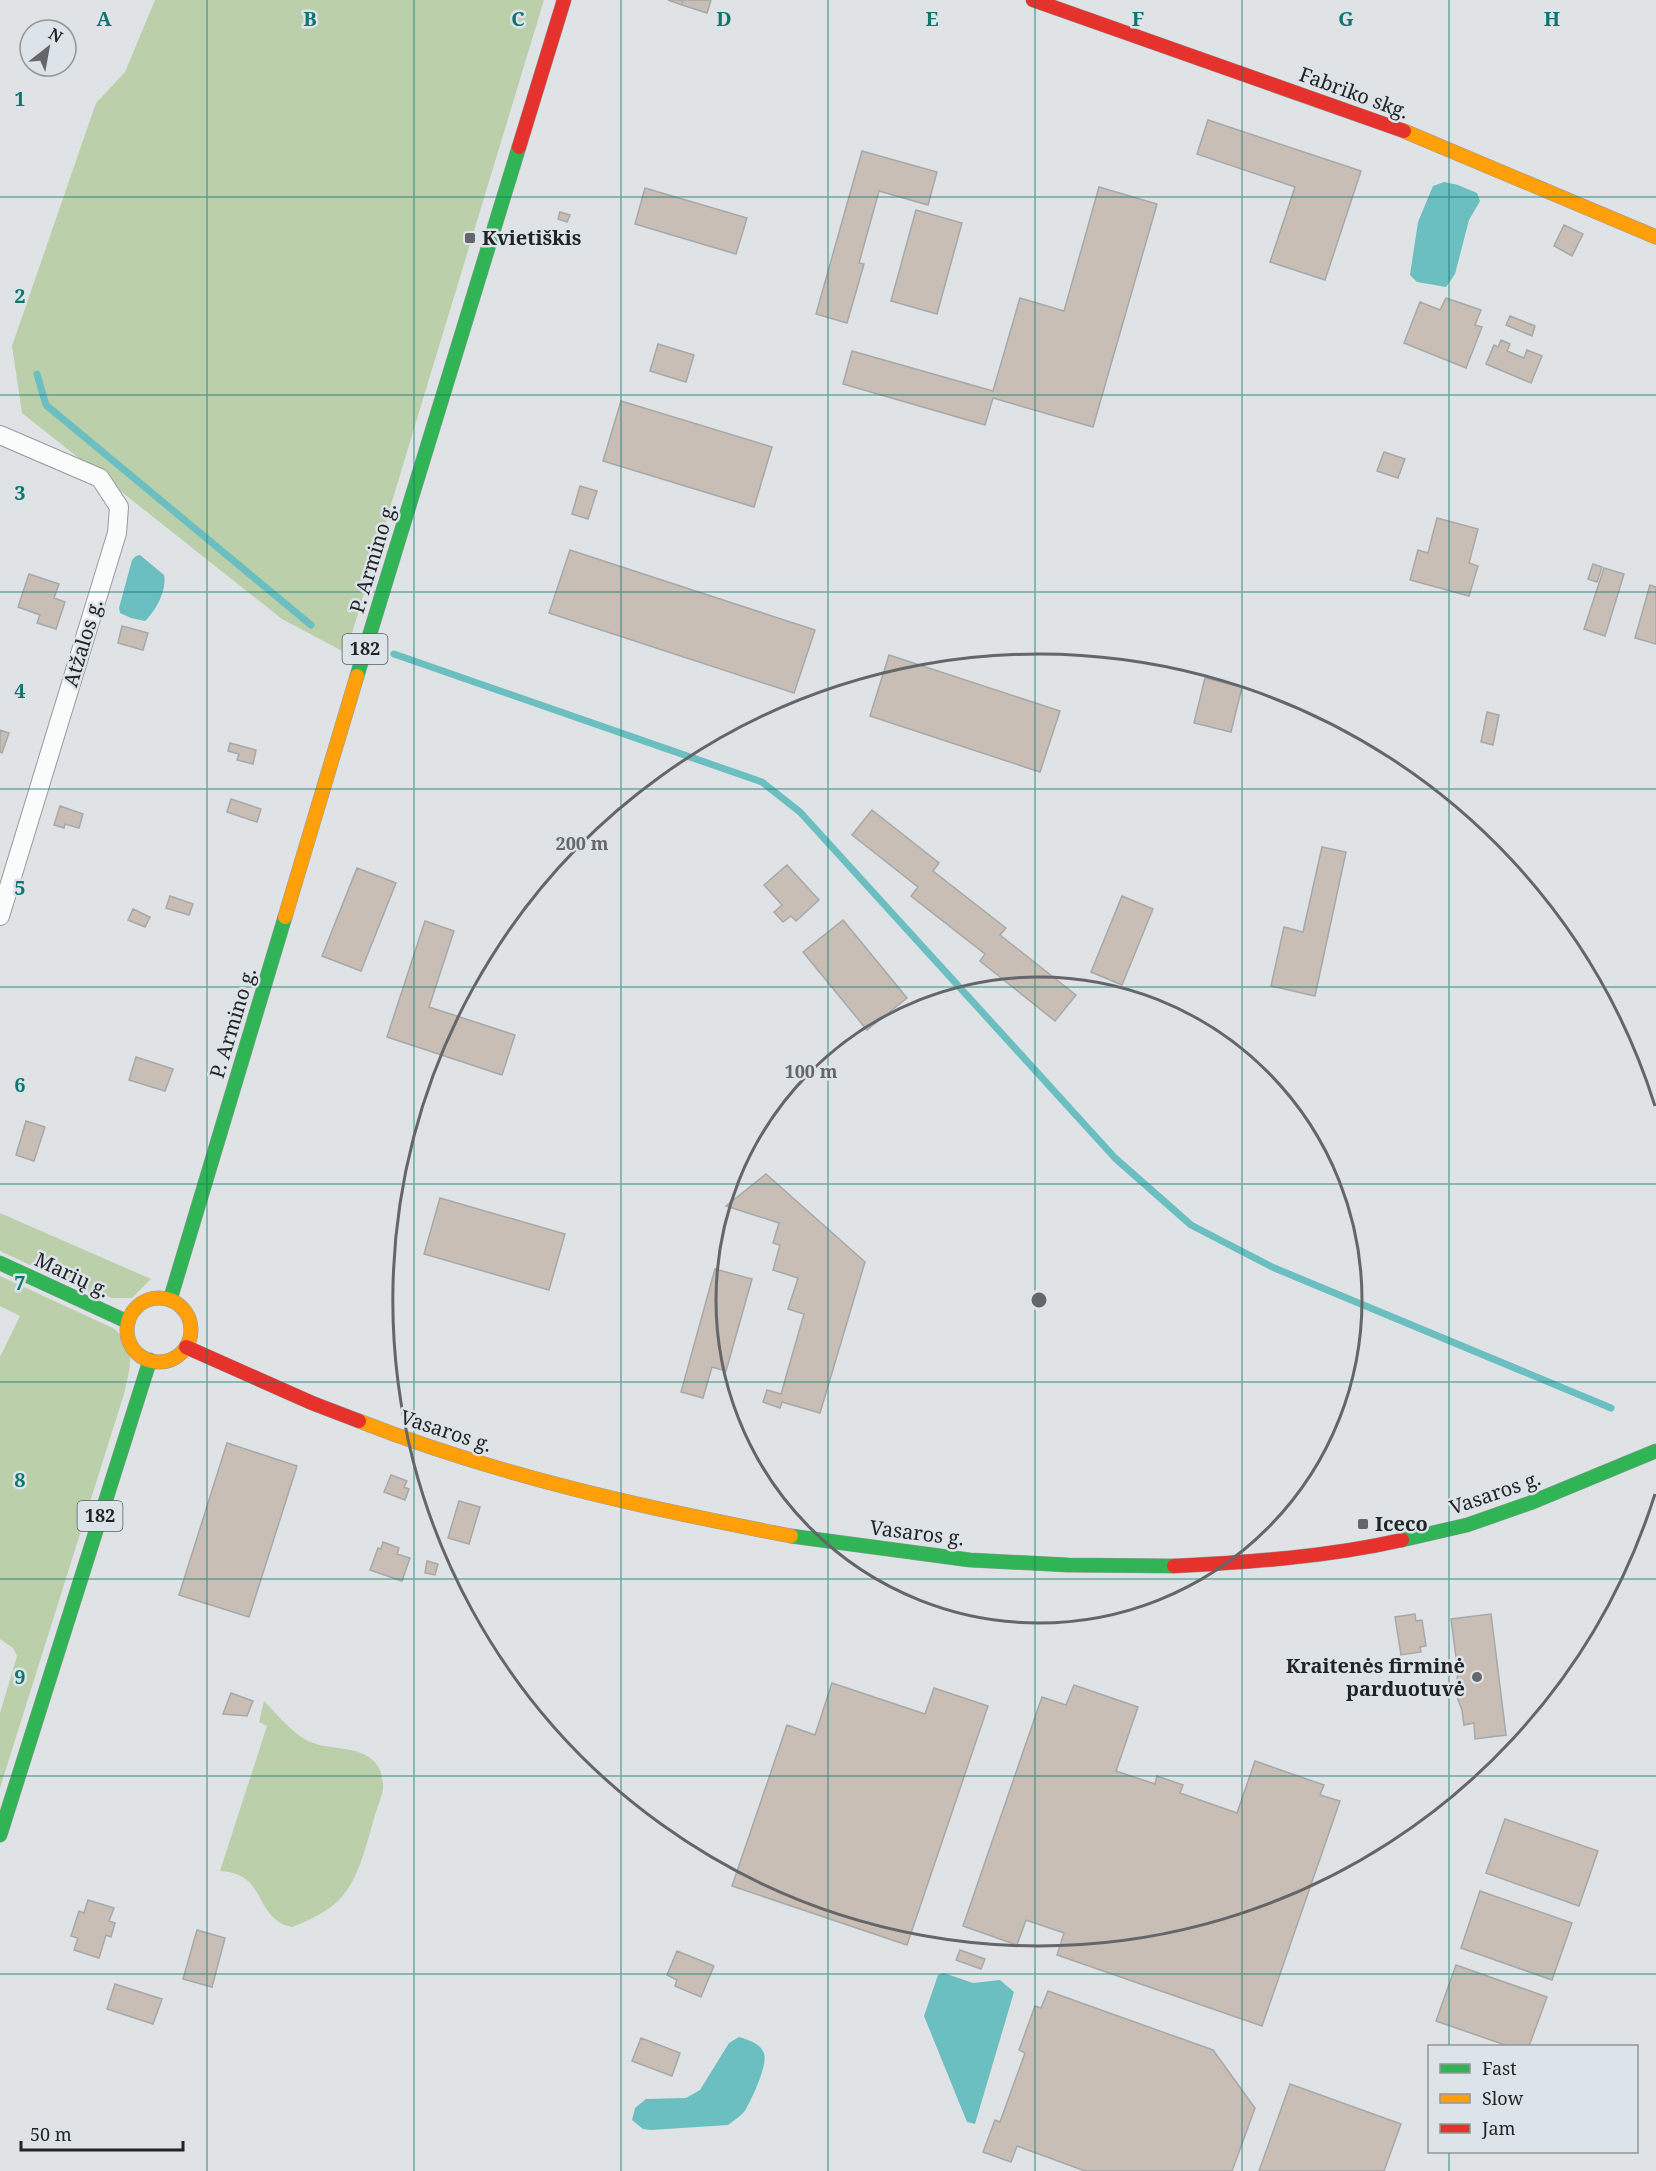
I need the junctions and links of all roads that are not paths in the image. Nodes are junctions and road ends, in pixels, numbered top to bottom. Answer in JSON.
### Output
{"nodes":[{"id":1,"x":564,"y":0,"type":"edge"},
{"id":2,"x":1032,"y":0,"type":"edge"},
{"id":3,"x":1656,"y":237,"type":"edge"},
{"id":4,"x":0,"y":435,"type":"edge"},
{"id":5,"x":0,"y":916,"type":"edge"},
{"id":6,"x":0,"y":1263,"type":"edge"},
{"id":7,"x":170,"y":1300,"type":"junction"},
{"id":8,"x":128,"y":1322,"type":"junction"},
{"id":9,"x":186,"y":1347,"type":"junction"},
{"id":10,"x":150,"y":1360,"type":"junction"},
{"id":11,"x":1656,"y":1450,"type":"edge"},
{"id":12,"x":0,"y":1835,"type":"edge"}],
"edges":[{"from":1,"to":7,"type":"street","name":"P. Armino g.","number":"182"},
{"from":2,"to":3,"type":"street","name":"Fabriko skg."},
{"from":4,"to":5,"type":"street","name":"Atžalos g."},
{"from":6,"to":8,"type":"street","name":"Marių g."},
{"from":7,"to":8,"type":"street"},
{"from":7,"to":9,"type":"street"},
{"from":8,"to":10,"type":"street"},
{"from":9,"to":10,"type":"street"},
{"from":9,"to":11,"type":"street","name":"Vasaros g."},
{"from":10,"to":12,"type":"street","number":"182"}]}
